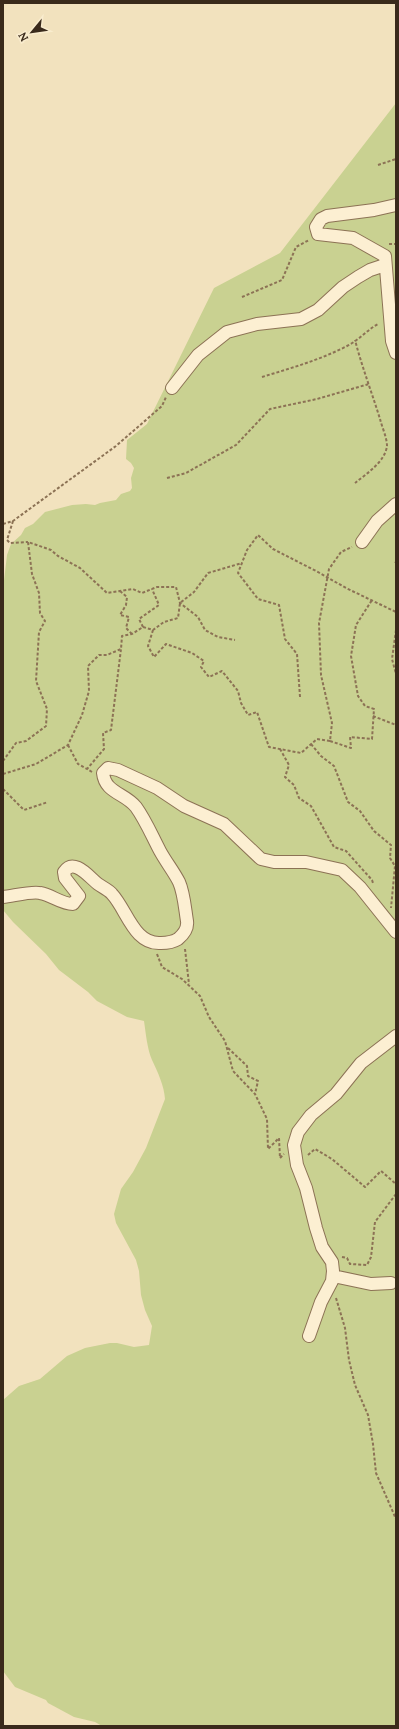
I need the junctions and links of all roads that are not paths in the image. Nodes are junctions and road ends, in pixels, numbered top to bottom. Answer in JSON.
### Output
{"nodes":[{"id":1,"x":396,"y":205,"type":"edge"},
{"id":2,"x":385,"y":265,"type":"junction"},
{"id":3,"x":396,"y":353,"type":"edge"},
{"id":4,"x":172,"y":388,"type":"road end"},
{"id":5,"x":396,"y":504,"type":"edge"},
{"id":6,"x":362,"y":542,"type":"road end"},
{"id":7,"x":3,"y":897,"type":"edge"},
{"id":8,"x":393,"y":929,"type":"edge"},
{"id":9,"x":396,"y":1036,"type":"edge"},
{"id":10,"x":333,"y":1276,"type":"junction"},
{"id":11,"x":391,"y":1283,"type":"dead end"},
{"id":12,"x":309,"y":1336,"type":"dead end"}],
"edges":[{"from":1,"to":2,"type":"street"},
{"from":2,"to":3,"type":"street"},
{"from":2,"to":4,"type":"street"},
{"from":5,"to":6,"type":"street"},
{"from":7,"to":8,"type":"street"},
{"from":9,"to":10,"type":"street"},
{"from":10,"to":11,"type":"street"},
{"from":10,"to":12,"type":"street"}]}
